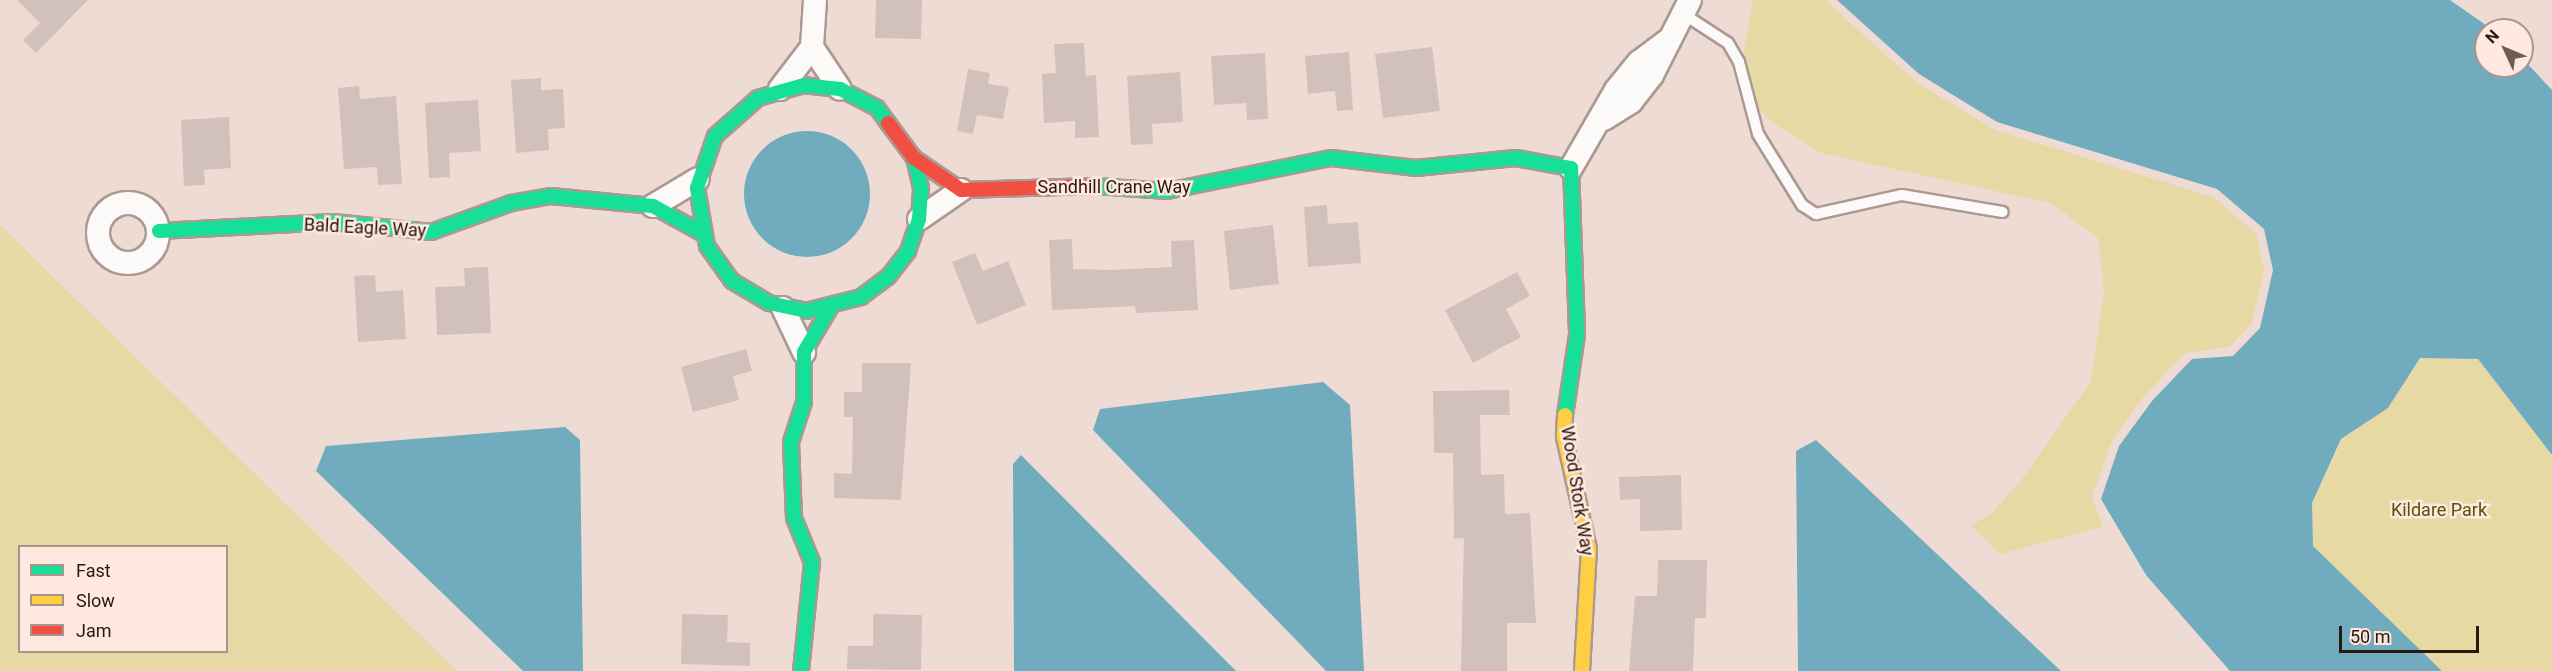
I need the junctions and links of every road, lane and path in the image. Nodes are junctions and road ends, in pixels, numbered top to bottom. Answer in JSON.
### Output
{"nodes":[{"id":1,"x":815,"y":0,"type":"edge"},
{"id":2,"x":1688,"y":7,"type":"edge"},
{"id":3,"x":812,"y":46,"type":"junction"},
{"id":4,"x":780,"y":89,"type":"junction"},
{"id":5,"x":840,"y":89,"type":"junction"},
{"id":6,"x":914,"y":158,"type":"junction"},
{"id":7,"x":1571,"y":168,"type":"junction"},
{"id":8,"x":698,"y":179,"type":"junction"},
{"id":9,"x":961,"y":190,"type":"junction"},
{"id":10,"x":653,"y":206,"type":"junction"},
{"id":11,"x":2003,"y":212,"type":"dead end"},
{"id":12,"x":919,"y":219,"type":"junction"},
{"id":13,"x":159,"y":231,"type":"dead end"},
{"id":14,"x":702,"y":233,"type":"junction"},
{"id":15,"x":783,"y":308,"type":"junction"},
{"id":16,"x":830,"y":308,"type":"junction"},
{"id":17,"x":804,"y":352,"type":"junction"},
{"id":18,"x":801,"y":671,"type":"edge"},
{"id":19,"x":1582,"y":671,"type":"edge"}],
"edges":[{"from":1,"to":3,"type":"street"},
{"from":2,"to":7,"type":"street"},
{"from":2,"to":11,"type":"lane"},
{"from":3,"to":4,"type":"street"},
{"from":3,"to":5,"type":"street"},
{"from":4,"to":5,"type":"street"},
{"from":4,"to":8,"type":"street"},
{"from":5,"to":6,"type":"street"},
{"from":6,"to":9,"type":"street"},
{"from":6,"to":12,"type":"street"},
{"from":7,"to":9,"type":"street","name":"Sandhill Crane Way"},
{"from":7,"to":19,"type":"street","name":"Wood Stork Way"},
{"from":8,"to":10,"type":"street"},
{"from":8,"to":14,"type":"street"},
{"from":9,"to":12,"type":"street"},
{"from":10,"to":13,"type":"street","name":"Bald Eagle Way"},
{"from":10,"to":14,"type":"street","name":"Bald Eagle Way"},
{"from":12,"to":16,"type":"street"},
{"from":14,"to":15,"type":"street"},
{"from":15,"to":16,"type":"street"},
{"from":15,"to":17,"type":"street"},
{"from":16,"to":17,"type":"street"},
{"from":17,"to":18,"type":"street"}]}
